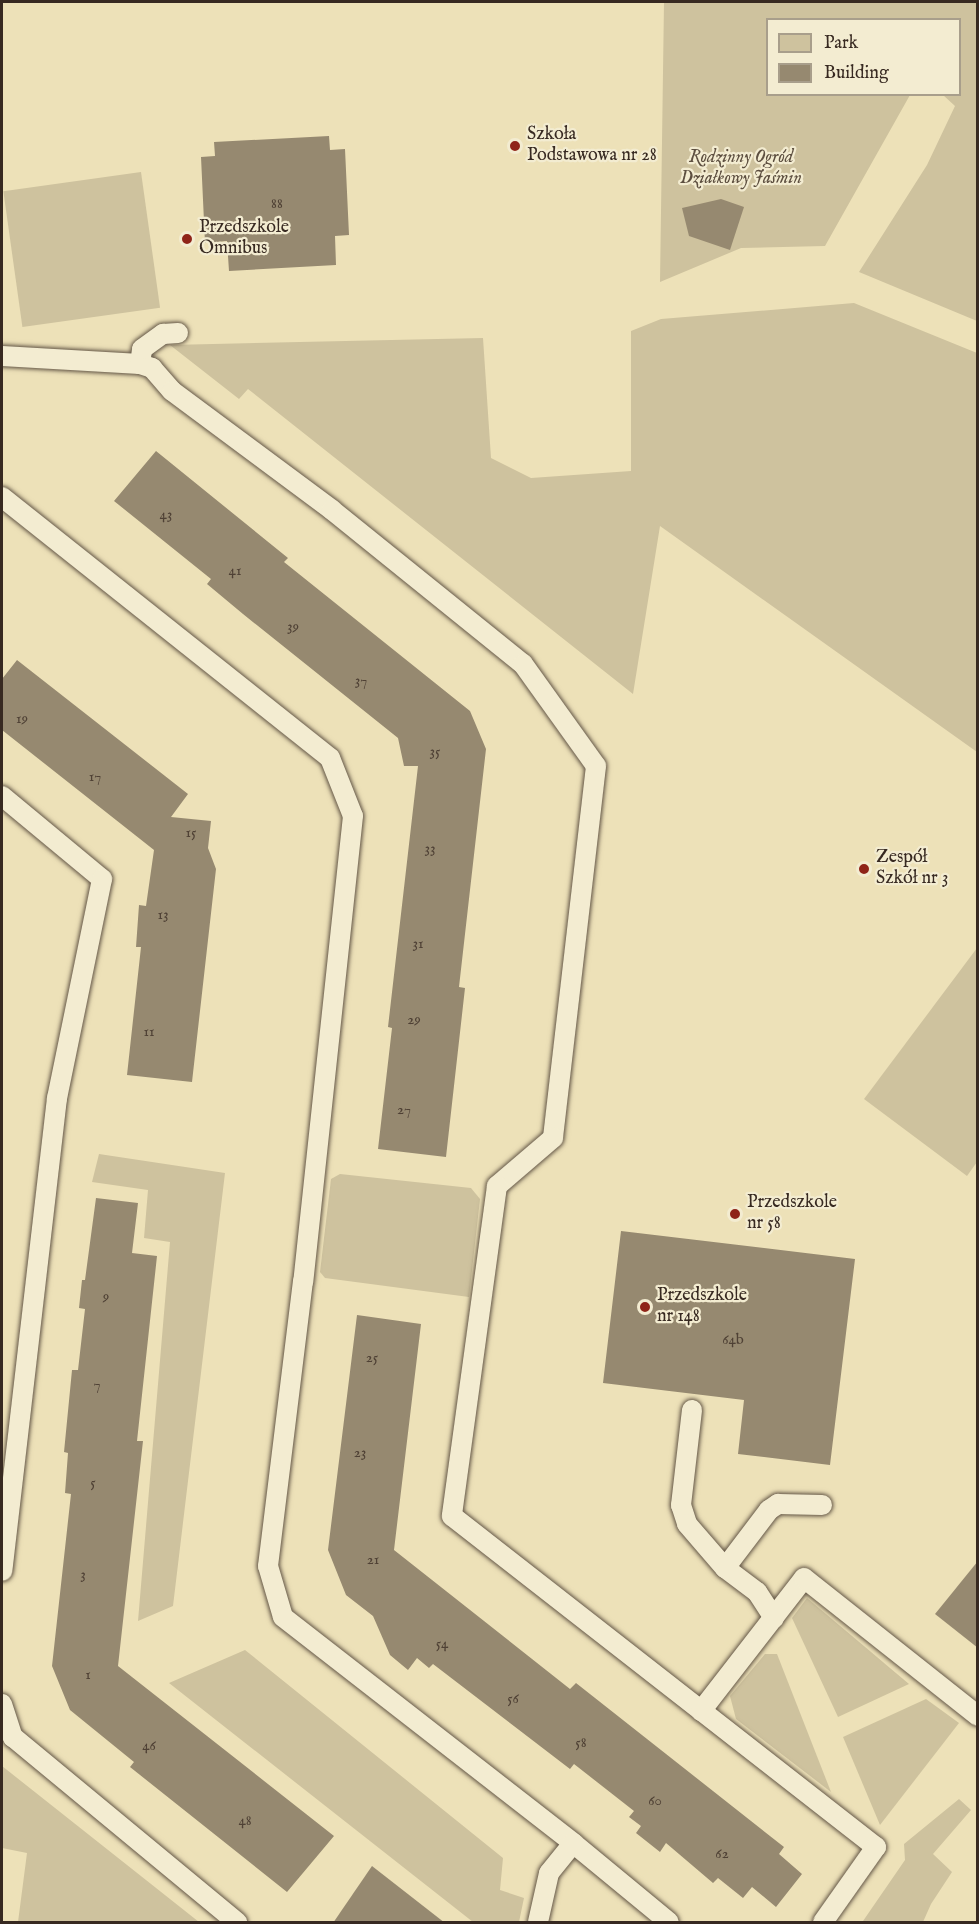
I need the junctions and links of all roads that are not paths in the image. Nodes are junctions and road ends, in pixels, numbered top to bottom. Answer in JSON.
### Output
{"nodes":[{"id":1,"x":178,"y":333,"type":"dead end"},
{"id":2,"x":2,"y":356,"type":"edge"},
{"id":3,"x":140,"y":364,"type":"junction"},
{"id":4,"x":2,"y":497,"type":"edge"},
{"id":5,"x":2,"y":796,"type":"edge"},
{"id":6,"x":692,"y":1410,"type":"dead end"},
{"id":7,"x":822,"y":1505,"type":"dead end"},
{"id":8,"x":725,"y":1568,"type":"junction"},
{"id":9,"x":2,"y":1571,"type":"edge"},
{"id":10,"x":774,"y":1618,"type":"junction"},
{"id":11,"x":3,"y":1711,"type":"edge"},
{"id":12,"x":701,"y":1711,"type":"junction"},
{"id":13,"x":978,"y":1716,"type":"edge"},
{"id":14,"x":573,"y":1843,"type":"junction"},
{"id":15,"x":237,"y":1923,"type":"edge"},
{"id":16,"x":538,"y":1923,"type":"edge"},
{"id":17,"x":669,"y":1923,"type":"edge"},
{"id":18,"x":823,"y":1923,"type":"edge"}],
"edges":[{"from":1,"to":3,"type":"lane"},
{"from":2,"to":3,"type":"lane"},
{"from":3,"to":12,"type":"lane"},
{"from":4,"to":14,"type":"lane"},
{"from":5,"to":9,"type":"lane"},
{"from":6,"to":8,"type":"lane"},
{"from":7,"to":8,"type":"lane"},
{"from":8,"to":10,"type":"lane"},
{"from":10,"to":12,"type":"lane"},
{"from":10,"to":13,"type":"lane"},
{"from":11,"to":15,"type":"lane"},
{"from":12,"to":18,"type":"lane"},
{"from":14,"to":16,"type":"lane"},
{"from":14,"to":17,"type":"lane"}]}
